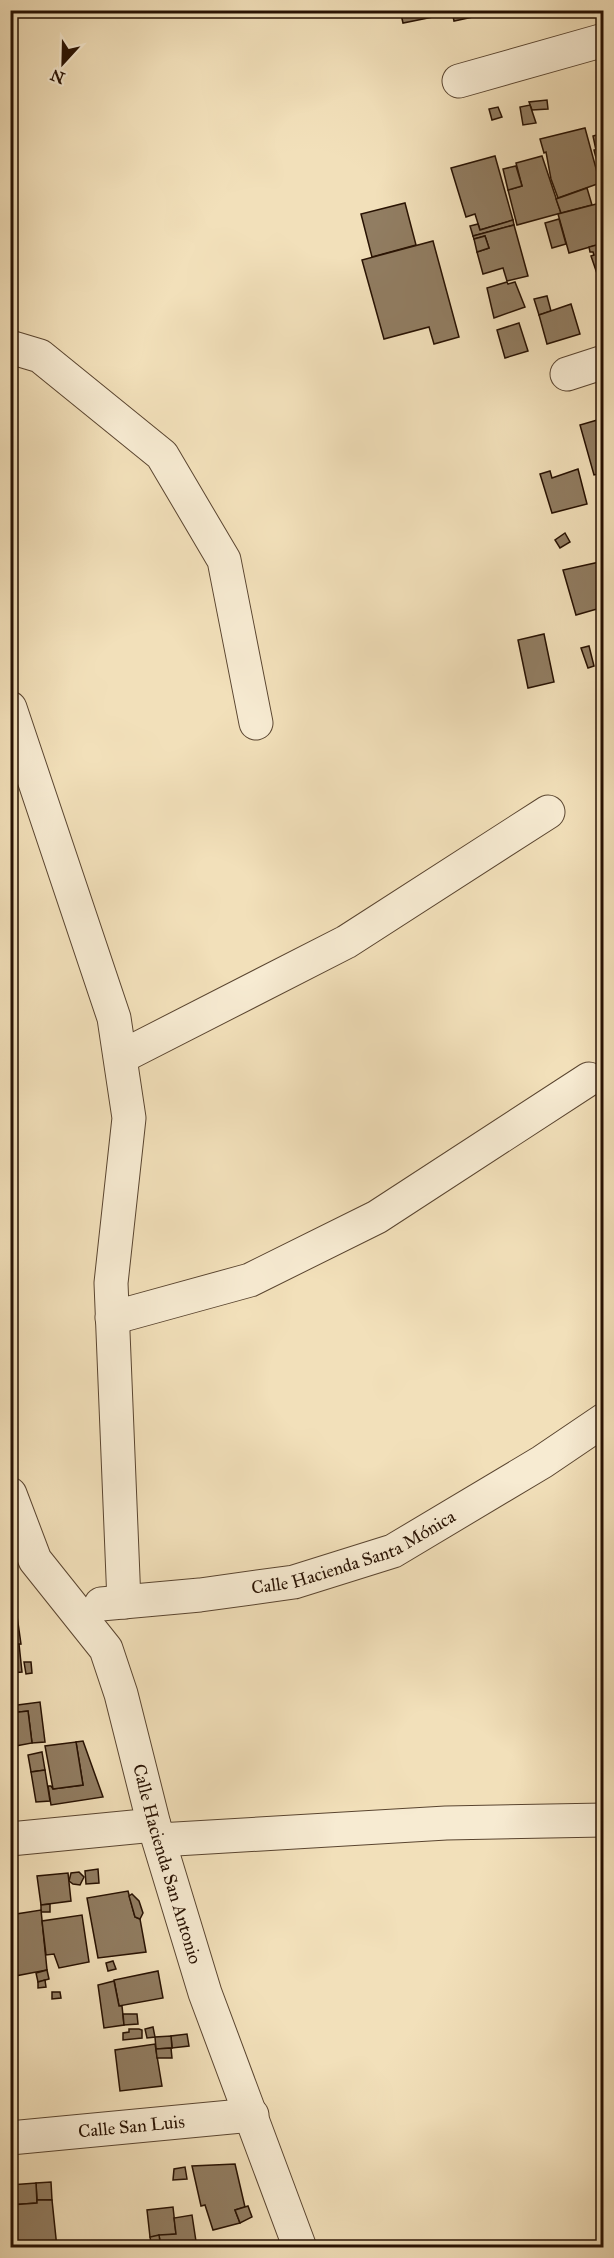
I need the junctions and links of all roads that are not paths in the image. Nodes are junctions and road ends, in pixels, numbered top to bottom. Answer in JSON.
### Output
{"nodes":[{"id":1,"x":603,"y":40,"type":"edge"},
{"id":2,"x":459,"y":81,"type":"dead end"},
{"id":3,"x":10,"y":347,"type":"edge"},
{"id":4,"x":603,"y":362,"type":"edge"},
{"id":5,"x":567,"y":374,"type":"dead end"},
{"id":6,"x":10,"y":708,"type":"edge"},
{"id":7,"x":256,"y":723,"type":"dead end"},
{"id":8,"x":548,"y":812,"type":"dead end"},
{"id":9,"x":121,"y":1057,"type":"junction"},
{"id":10,"x":589,"y":1078,"type":"dead end"},
{"id":11,"x":112,"y":1318,"type":"junction"},
{"id":12,"x":603,"y":1420,"type":"edge"},
{"id":13,"x":10,"y":1494,"type":"edge"},
{"id":14,"x":23,"y":1561,"type":"edge"},
{"id":15,"x":124,"y":1602,"type":"junction"},
{"id":16,"x":73,"y":1608,"type":"junction"},
{"id":17,"x":603,"y":1820,"type":"edge"},
{"id":18,"x":157,"y":1832,"type":"junction"},
{"id":19,"x":10,"y":1839,"type":"edge"},
{"id":20,"x":252,"y":2115,"type":"junction"},
{"id":21,"x":10,"y":2138,"type":"edge"},
{"id":22,"x":300,"y":2247,"type":"edge"}],
"edges":[{"from":1,"to":2,"type":"street"},
{"from":3,"to":7,"type":"street"},
{"from":4,"to":5,"type":"street"},
{"from":6,"to":9,"type":"street"},
{"from":8,"to":9,"type":"street"},
{"from":9,"to":11,"type":"street"},
{"from":10,"to":11,"type":"street"},
{"from":11,"to":15,"type":"street"},
{"from":12,"to":15,"type":"street","name":"Calle Hacienda Santa Mónica"},
{"from":13,"to":14,"type":"street","name":"Calle Hacienda San Antonio"},
{"from":14,"to":16,"type":"street","name":"Calle Hacienda San Antonio"},
{"from":15,"to":16,"type":"street","name":"Calle Hacienda Santa Mónica"},
{"from":16,"to":18,"type":"street","name":"Calle Hacienda San Antonio"},
{"from":17,"to":18,"type":"street"},
{"from":18,"to":19,"type":"street"},
{"from":18,"to":20,"type":"street","name":"Calle Hacienda San Antonio"},
{"from":20,"to":21,"type":"street","name":"Calle San Luis"},
{"from":20,"to":22,"type":"street","name":"Calle Hacienda San Antonio"}]}
